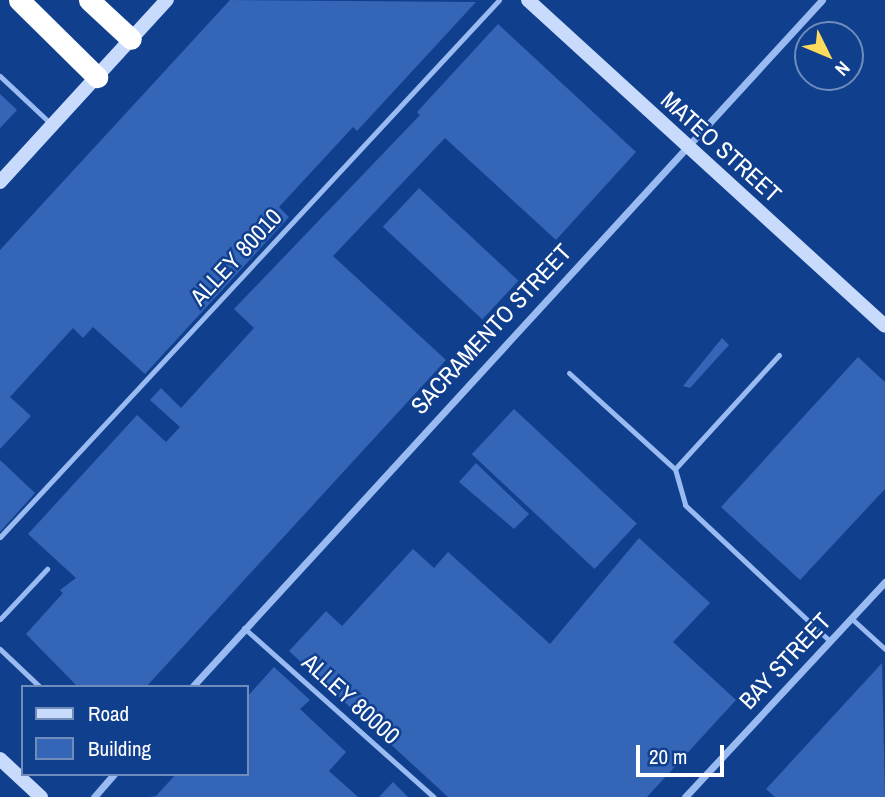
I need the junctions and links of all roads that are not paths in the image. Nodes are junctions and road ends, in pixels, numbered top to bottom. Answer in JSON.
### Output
{"nodes":[{"id":1,"x":19,"y":0,"type":"edge"},
{"id":2,"x":89,"y":0,"type":"edge"},
{"id":3,"x":167,"y":0,"type":"edge"},
{"id":4,"x":499,"y":0,"type":"edge"},
{"id":5,"x":528,"y":0,"type":"edge"},
{"id":6,"x":822,"y":0,"type":"edge"},
{"id":7,"x":131,"y":40,"type":"junction"},
{"id":8,"x":0,"y":76,"type":"edge"},
{"id":9,"x":97,"y":77,"type":"junction"},
{"id":10,"x":52,"y":125,"type":"junction"},
{"id":11,"x":685,"y":146,"type":"junction"},
{"id":12,"x":0,"y":182,"type":"edge"},
{"id":13,"x":885,"y":326,"type":"edge"},
{"id":14,"x":779,"y":355,"type":"dead end"},
{"id":15,"x":569,"y":373,"type":"dead end"},
{"id":16,"x":675,"y":470,"type":"junction"},
{"id":17,"x":0,"y":537,"type":"edge"},
{"id":18,"x":47,"y":569,"type":"dead end"},
{"id":19,"x":885,"y":582,"type":"edge"},
{"id":20,"x":851,"y":618,"type":"junction"},
{"id":21,"x":0,"y":619,"type":"edge"},
{"id":22,"x":244,"y":628,"type":"junction"},
{"id":23,"x":830,"y":641,"type":"junction"},
{"id":24,"x":0,"y":649,"type":"edge"},
{"id":25,"x":885,"y":649,"type":"edge"},
{"id":26,"x":38,"y":685,"type":"edge"},
{"id":27,"x":194,"y":685,"type":"edge"},
{"id":28,"x":0,"y":759,"type":"edge"},
{"id":29,"x":112,"y":776,"type":"edge"},
{"id":30,"x":41,"y":797,"type":"edge"},
{"id":31,"x":94,"y":797,"type":"edge"},
{"id":32,"x":434,"y":797,"type":"edge"},
{"id":33,"x":685,"y":797,"type":"edge"}],
"edges":[{"from":1,"to":9,"type":"highway"},
{"from":2,"to":7,"type":"highway"},
{"from":3,"to":7,"type":"street"},
{"from":4,"to":17,"type":"lane","name":"ALLEY 80010"},
{"from":5,"to":11,"type":"street","name":"MATEO STREET"},
{"from":6,"to":11,"type":"street","name":"SACRAMENTO STREET"},
{"from":7,"to":9,"type":"street"},
{"from":8,"to":10,"type":"lane"},
{"from":9,"to":10,"type":"street"},
{"from":10,"to":12,"type":"street"},
{"from":11,"to":13,"type":"street","name":"MATEO STREET"},
{"from":11,"to":22,"type":"street","name":"SACRAMENTO STREET"},
{"from":14,"to":16,"type":"lane"},
{"from":15,"to":16,"type":"lane"},
{"from":16,"to":23,"type":"lane"},
{"from":18,"to":21,"type":"lane"},
{"from":19,"to":20,"type":"street","name":"BAY STREET"},
{"from":20,"to":23,"type":"street","name":"BAY STREET"},
{"from":20,"to":25,"type":"lane"},
{"from":22,"to":27,"type":"street","name":"SACRAMENTO STREET"},
{"from":22,"to":32,"type":"lane","name":"ALLEY 80000"},
{"from":23,"to":33,"type":"street","name":"BAY STREET"},
{"from":24,"to":26,"type":"lane"},
{"from":28,"to":30,"type":"street"},
{"from":29,"to":31,"type":"street"}]}
